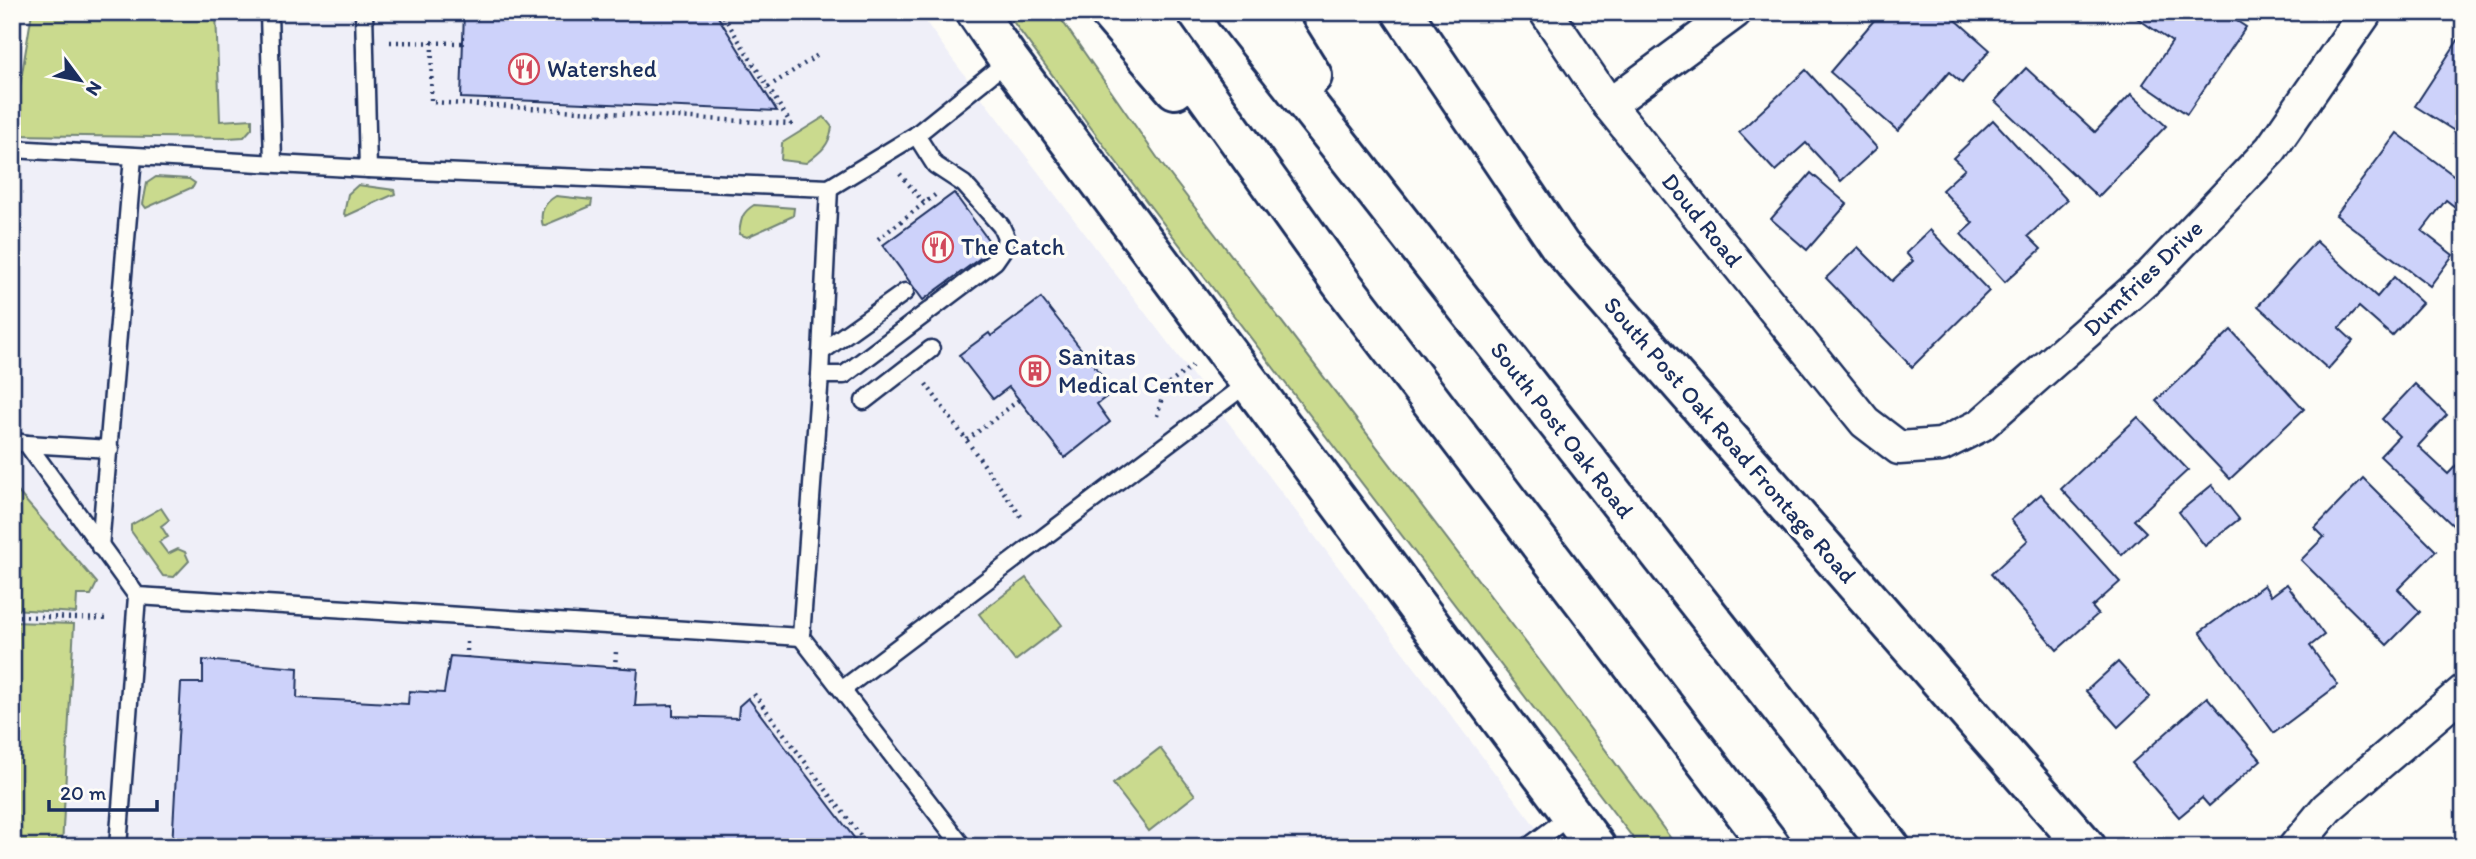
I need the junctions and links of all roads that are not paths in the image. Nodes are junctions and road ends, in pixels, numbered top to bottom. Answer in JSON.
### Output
{"nodes":[{"id":1,"x":269,"y":12,"type":"edge"},
{"id":2,"x":364,"y":12,"type":"edge"},
{"id":3,"x":976,"y":12,"type":"edge"},
{"id":4,"x":1109,"y":12,"type":"edge"},
{"id":5,"x":1147,"y":12,"type":"edge"},
{"id":6,"x":1234,"y":12,"type":"edge"},
{"id":7,"x":1272,"y":12,"type":"edge"},
{"id":8,"x":1402,"y":12,"type":"edge"},
{"id":9,"x":1546,"y":12,"type":"edge"},
{"id":10,"x":1735,"y":12,"type":"edge"},
{"id":11,"x":2366,"y":12,"type":"edge"},
{"id":12,"x":1009,"y":60,"type":"junction"},
{"id":13,"x":1609,"y":105,"type":"junction"},
{"id":14,"x":916,"y":135,"type":"junction"},
{"id":15,"x":12,"y":149,"type":"edge"},
{"id":16,"x":133,"y":157,"type":"junction"},
{"id":17,"x":274,"y":163,"type":"junction"},
{"id":18,"x":368,"y":169,"type":"junction"},
{"id":19,"x":829,"y":188,"type":"junction"},
{"id":20,"x":1438,"y":273,"type":"junction"},
{"id":21,"x":1342,"y":284,"type":"junction"},
{"id":22,"x":905,"y":292,"type":"dead end"},
{"id":23,"x":931,"y":349,"type":"dead end"},
{"id":24,"x":821,"y":352,"type":"junction"},
{"id":25,"x":821,"y":375,"type":"junction"},
{"id":26,"x":1249,"y":382,"type":"junction"},
{"id":27,"x":864,"y":401,"type":"dead end"},
{"id":28,"x":1865,"y":422,"type":"joint"},
{"id":29,"x":20,"y":443,"type":"edge"},
{"id":30,"x":110,"y":449,"type":"junction"},
{"id":31,"x":100,"y":547,"type":"junction"},
{"id":32,"x":137,"y":596,"type":"junction"},
{"id":33,"x":801,"y":637,"type":"junction"},
{"id":34,"x":843,"y":689,"type":"junction"},
{"id":35,"x":2464,"y":691,"type":"edge"},
{"id":36,"x":1571,"y":814,"type":"junction"},
{"id":37,"x":118,"y":847,"type":"edge"},
{"id":38,"x":963,"y":847,"type":"edge"},
{"id":39,"x":1528,"y":847,"type":"edge"},
{"id":40,"x":1596,"y":847,"type":"edge"},
{"id":41,"x":1771,"y":847,"type":"edge"},
{"id":42,"x":1890,"y":847,"type":"edge"},
{"id":43,"x":2085,"y":847,"type":"edge"},
{"id":44,"x":2295,"y":847,"type":"edge"}],
"edges":[{"from":1,"to":17,"type":"lane"},
{"from":2,"to":18,"type":"lane"},
{"from":3,"to":12,"type":"main road"},
{"from":4,"to":21,"type":"main road"},
{"from":5,"to":21,"type":"main road"},
{"from":6,"to":20,"type":"main road","name":"South Post Oak Road"},
{"from":7,"to":20,"type":"main road"},
{"from":8,"to":43,"type":"main road","name":"South Post Oak Road Frontage Road"},
{"from":9,"to":13,"type":"street","name":"Doud Road"},
{"from":10,"to":13,"type":"street"},
{"from":11,"to":28,"type":"street","name":"Dumfries Drive"},
{"from":12,"to":14,"type":"lane"},
{"from":12,"to":26,"type":"main road"},
{"from":13,"to":28,"type":"street","name":"Doud Road"},
{"from":14,"to":19,"type":"lane"},
{"from":14,"to":25,"type":"lane"},
{"from":15,"to":16,"type":"lane"},
{"from":16,"to":17,"type":"lane"},
{"from":16,"to":30,"type":"lane"},
{"from":17,"to":18,"type":"lane"},
{"from":18,"to":19,"type":"lane"},
{"from":19,"to":24,"type":"lane"},
{"from":20,"to":42,"type":"main road","name":"South Post Oak Road"},
{"from":21,"to":41,"type":"main road"},
{"from":22,"to":24,"type":"lane"},
{"from":23,"to":27,"type":"lane"},
{"from":24,"to":25,"type":"lane"},
{"from":25,"to":33,"type":"lane"},
{"from":26,"to":34,"type":"lane"},
{"from":26,"to":36,"type":"main road"},
{"from":29,"to":30,"type":"lane"},
{"from":29,"to":31,"type":"lane"},
{"from":30,"to":31,"type":"lane"},
{"from":31,"to":32,"type":"lane"},
{"from":32,"to":33,"type":"lane"},
{"from":32,"to":37,"type":"lane"},
{"from":33,"to":34,"type":"lane"},
{"from":34,"to":38,"type":"lane"},
{"from":35,"to":44,"type":"street"},
{"from":36,"to":39,"type":"lane"},
{"from":36,"to":40,"type":"main road"}]}
